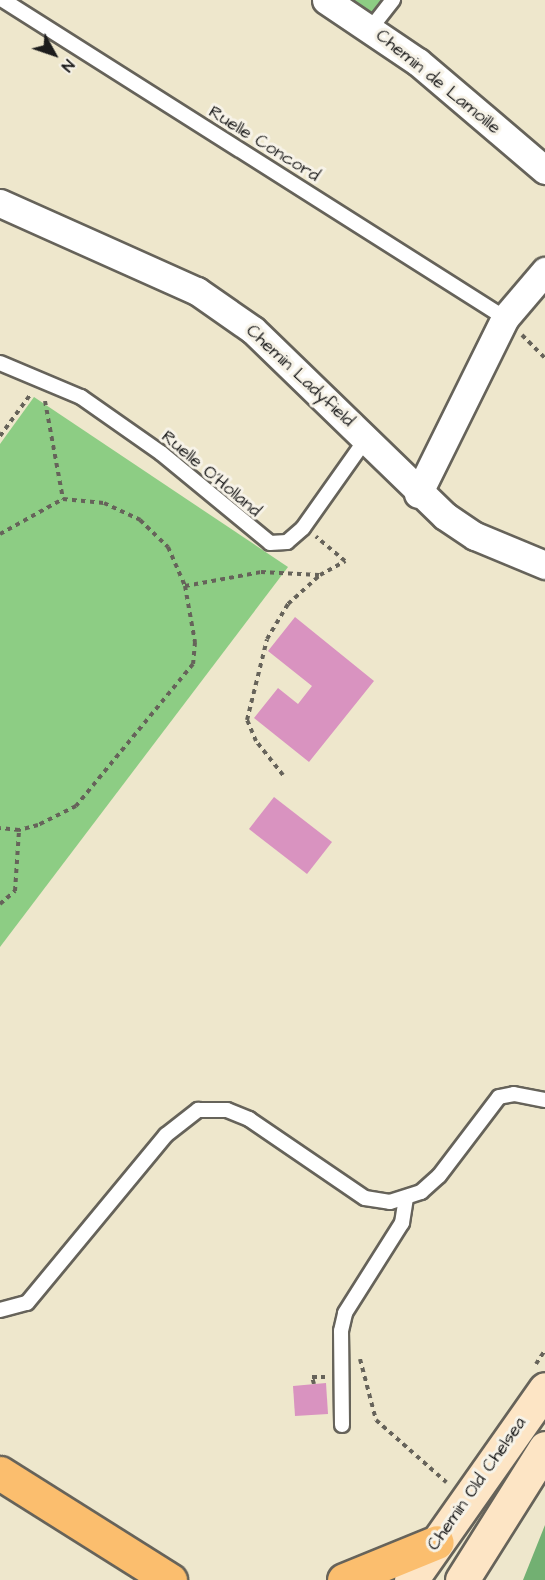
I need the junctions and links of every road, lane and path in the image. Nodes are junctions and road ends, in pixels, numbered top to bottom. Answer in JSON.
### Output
{"nodes":[{"id":1,"x":3,"y":0,"type":"edge"},
{"id":2,"x":326,"y":0,"type":"edge"},
{"id":3,"x":393,"y":0,"type":"edge"},
{"id":4,"x":371,"y":28,"type":"junction"},
{"id":5,"x":545,"y":170,"type":"edge"},
{"id":6,"x":2,"y":208,"type":"edge"},
{"id":7,"x":545,"y":271,"type":"edge"},
{"id":8,"x":505,"y":318,"type":"junction"},
{"id":9,"x":0,"y":363,"type":"edge"},
{"id":10,"x":41,"y":380,"type":"junction"},
{"id":11,"x":0,"y":436,"type":"edge"},
{"id":12,"x":366,"y":439,"type":"junction"},
{"id":13,"x":418,"y":494,"type":"junction"},
{"id":14,"x":63,"y":498,"type":"junction"},
{"id":15,"x":303,"y":528,"type":"junction"},
{"id":16,"x":0,"y":534,"type":"edge"},
{"id":17,"x":545,"y":565,"type":"edge"},
{"id":18,"x":320,"y":575,"type":"junction"},
{"id":19,"x":185,"y":586,"type":"junction"},
{"id":20,"x":283,"y":775,"type":"dead end"},
{"id":21,"x":0,"y":828,"type":"edge"},
{"id":22,"x":19,"y":830,"type":"junction"},
{"id":23,"x":0,"y":904,"type":"edge"},
{"id":24,"x":545,"y":1100,"type":"edge"},
{"id":25,"x":406,"y":1199,"type":"junction"},
{"id":26,"x":0,"y":1310,"type":"edge"},
{"id":27,"x":340,"y":1351,"type":"junction"},
{"id":28,"x":322,"y":1377,"type":"dead end"},
{"id":29,"x":314,"y":1384,"type":"dead end"},
{"id":30,"x":545,"y":1389,"type":"edge"},
{"id":31,"x":342,"y":1425,"type":"dead end"},
{"id":32,"x":545,"y":1448,"type":"edge"},
{"id":33,"x":0,"y":1473,"type":"edge"},
{"id":34,"x":450,"y":1488,"type":"dead end"},
{"id":35,"x":437,"y":1542,"type":"junction"},
{"id":36,"x":170,"y":1580,"type":"edge"},
{"id":37,"x":344,"y":1580,"type":"edge"},
{"id":38,"x":411,"y":1580,"type":"edge"},
{"id":39,"x":462,"y":1580,"type":"edge"}],
"edges":[{"from":1,"to":8,"type":"lane","name":"Ruelle Concord"},
{"from":2,"to":4,"type":"street","name":"Chemin de Lamoille"},
{"from":3,"to":4,"type":"lane"},
{"from":4,"to":5,"type":"street","name":"Chemin de Lamoille"},
{"from":6,"to":12,"type":"street","name":"Chemin Ladyfield"},
{"from":7,"to":8,"type":"street"},
{"from":8,"to":13,"type":"street"},
{"from":9,"to":10,"type":"lane","name":"Ruelle O'Holland"},
{"from":10,"to":11,"type":"path"},
{"from":10,"to":14,"type":"path"},
{"from":10,"to":15,"type":"lane","name":"Ruelle O'Holland"},
{"from":12,"to":13,"type":"street","name":"Chemin Ladyfield"},
{"from":12,"to":15,"type":"lane","name":"Ruelle O'Holland"},
{"from":13,"to":17,"type":"street","name":"Chemin Ladyfield"},
{"from":14,"to":16,"type":"path"},
{"from":14,"to":19,"type":"path"},
{"from":15,"to":18,"type":"path"},
{"from":18,"to":19,"type":"path"},
{"from":18,"to":20,"type":"path"},
{"from":19,"to":22,"type":"path"},
{"from":21,"to":22,"type":"path"},
{"from":22,"to":23,"type":"path"},
{"from":24,"to":25,"type":"lane"},
{"from":25,"to":26,"type":"lane"},
{"from":25,"to":27,"type":"lane"},
{"from":27,"to":31,"type":"lane"},
{"from":27,"to":34,"type":"path"},
{"from":28,"to":29,"type":"path"},
{"from":30,"to":35,"type":"street","name":"Chemin Old Chelsea"},
{"from":32,"to":39,"type":"street","name":"Chemin Old Chelsea"},
{"from":33,"to":36,"type":"highway"},
{"from":35,"to":37,"type":"highway"},
{"from":35,"to":38,"type":"street","name":"Chemin Old Chelsea"}]}
